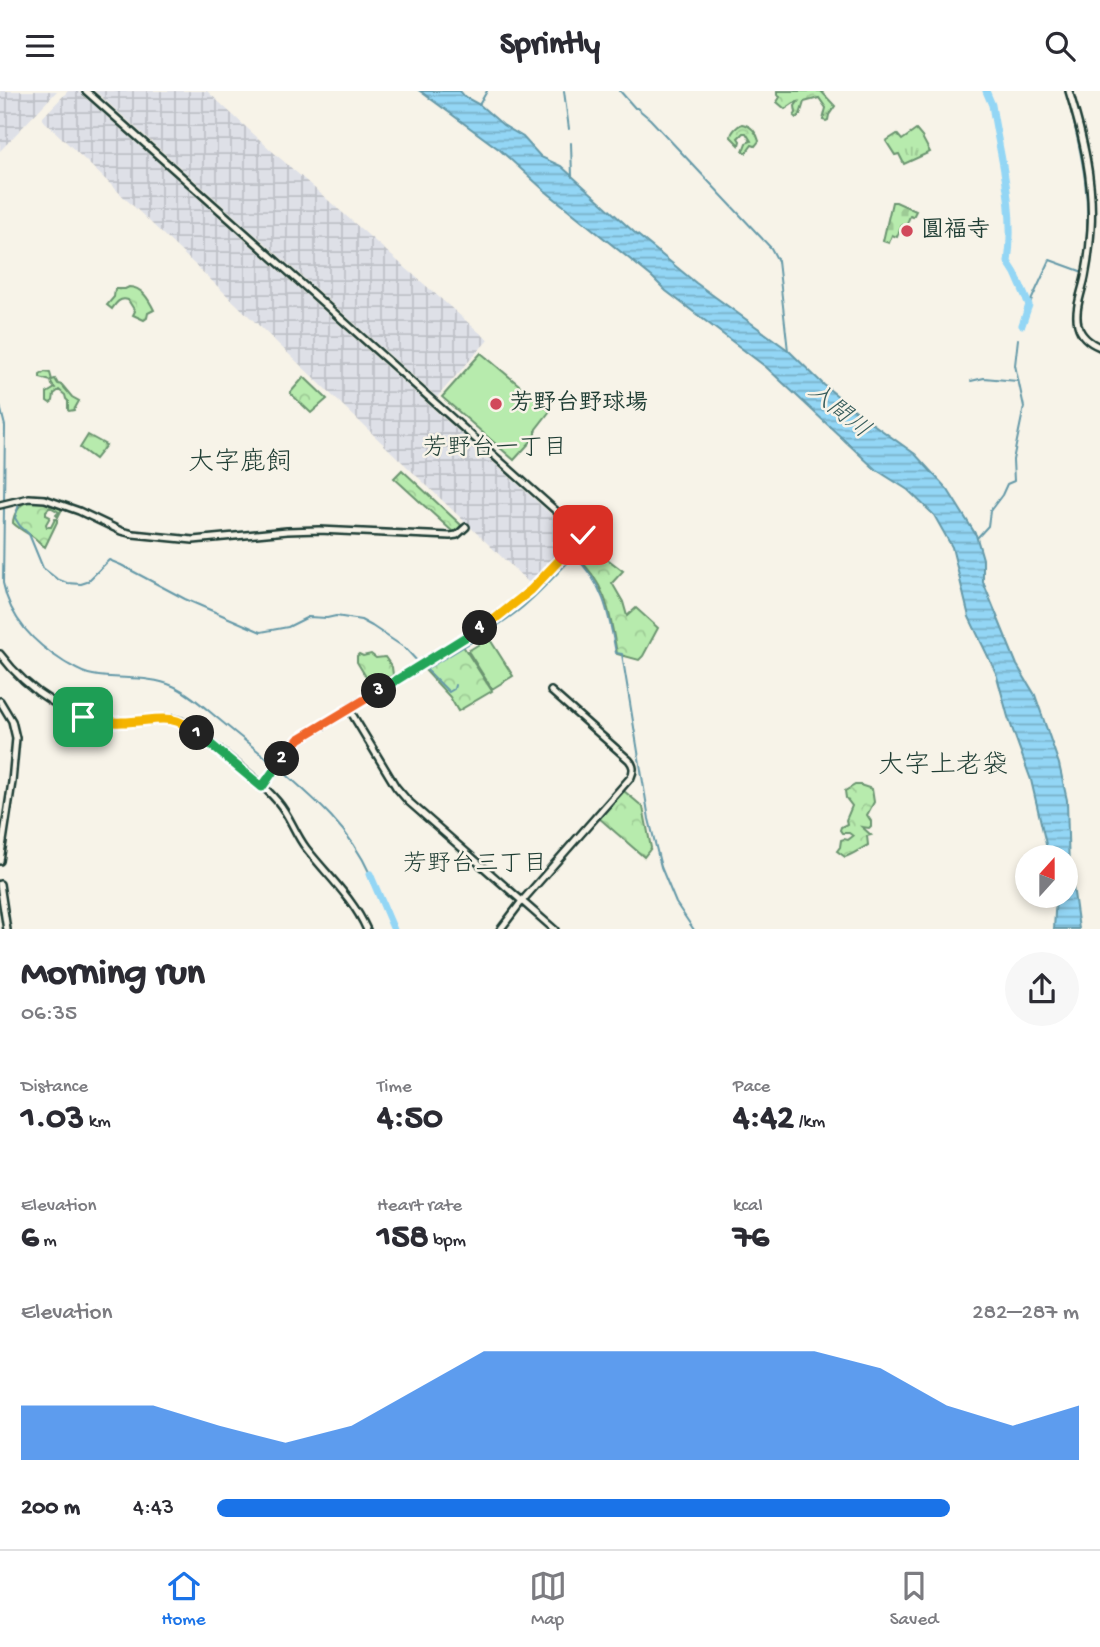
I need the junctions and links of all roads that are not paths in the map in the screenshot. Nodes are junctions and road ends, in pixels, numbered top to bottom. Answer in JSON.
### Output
{"nodes":[{"id":1,"x":86,"y":91,"type":"edge"},
{"id":2,"x":1069,"y":91,"type":"edge"},
{"id":3,"x":1100,"y":347,"type":"edge"},
{"id":4,"x":0,"y":505,"type":"edge"},
{"id":5,"x":466,"y":527,"type":"dead end"},
{"id":6,"x":0,"y":654,"type":"edge"},
{"id":7,"x":551,"y":691,"type":"dead end"},
{"id":8,"x":0,"y":701,"type":"edge"},
{"id":9,"x":349,"y":709,"type":"junction"},
{"id":10,"x":262,"y":787,"type":"junction"},
{"id":11,"x":0,"y":861,"type":"edge"},
{"id":12,"x":0,"y":884,"type":"edge"},
{"id":13,"x":522,"y":901,"type":"junction"},
{"id":14,"x":8,"y":929,"type":"edge"},
{"id":15,"x":367,"y":929,"type":"edge"},
{"id":16,"x":500,"y":929,"type":"edge"},
{"id":17,"x":555,"y":929,"type":"edge"}],
"edges":[{"from":1,"to":9,"type":"street"},
{"from":2,"to":3,"type":"street"},
{"from":4,"to":5,"type":"street"},
{"from":6,"to":10,"type":"street"},
{"from":7,"to":13,"type":"street"},
{"from":8,"to":11,"type":"street"},
{"from":9,"to":10,"type":"street"},
{"from":9,"to":13,"type":"street"},
{"from":10,"to":15,"type":"street"},
{"from":12,"to":14,"type":"street"},
{"from":13,"to":16,"type":"street"},
{"from":13,"to":17,"type":"street"}]}
